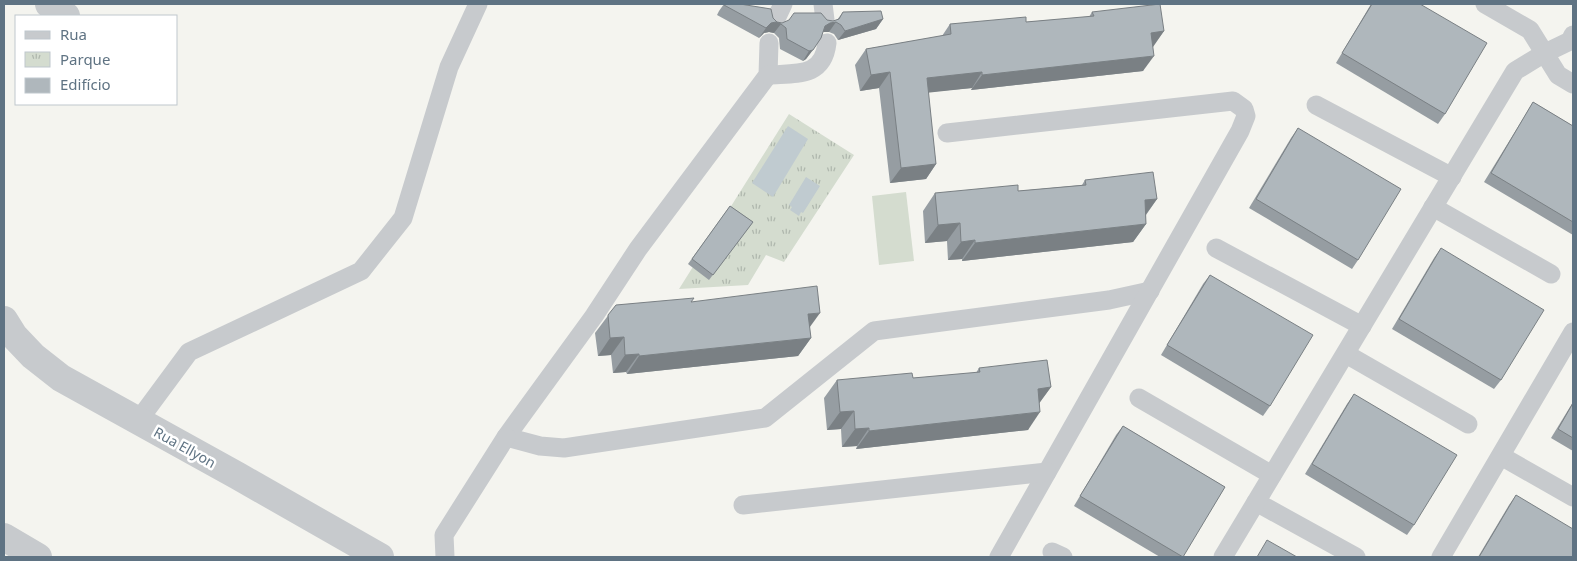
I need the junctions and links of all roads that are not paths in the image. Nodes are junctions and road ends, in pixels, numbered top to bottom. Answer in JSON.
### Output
{"nodes":[{"id":1,"x":49,"y":4,"type":"edge"},
{"id":2,"x":478,"y":4,"type":"edge"},
{"id":3,"x":1485,"y":4,"type":"edge"},
{"id":4,"x":65,"y":15,"type":"edge"},
{"id":5,"x":1573,"y":35,"type":"edge"},
{"id":6,"x":769,"y":43,"type":"dead end"},
{"id":7,"x":827,"y":44,"type":"dead end"},
{"id":8,"x":1544,"y":54,"type":"junction"},
{"id":9,"x":768,"y":75,"type":"junction"},
{"id":10,"x":1573,"y":84,"type":"edge"},
{"id":11,"x":1316,"y":105,"type":"dead end"},
{"id":12,"x":947,"y":132,"type":"dead end"},
{"id":13,"x":1452,"y":177,"type":"junction"},
{"id":14,"x":1433,"y":208,"type":"junction"},
{"id":15,"x":1216,"y":248,"type":"dead end"},
{"id":16,"x":1551,"y":274,"type":"dead end"},
{"id":17,"x":1150,"y":291,"type":"junction"},
{"id":18,"x":4,"y":320,"type":"edge"},
{"id":19,"x":1362,"y":326,"type":"junction"},
{"id":20,"x":1573,"y":332,"type":"edge"},
{"id":21,"x":1346,"y":354,"type":"junction"},
{"id":22,"x":1139,"y":398,"type":"dead end"},
{"id":23,"x":138,"y":420,"type":"junction"},
{"id":24,"x":1468,"y":424,"type":"dead end"},
{"id":25,"x":506,"y":437,"type":"junction"},
{"id":26,"x":1501,"y":456,"type":"junction"},
{"id":27,"x":1047,"y":472,"type":"junction"},
{"id":28,"x":1272,"y":476,"type":"junction"},
{"id":29,"x":1573,"y":497,"type":"edge"},
{"id":30,"x":1256,"y":502,"type":"junction"},
{"id":31,"x":742,"y":506,"type":"dead end"},
{"id":32,"x":4,"y":537,"type":"edge"},
{"id":33,"x":38,"y":557,"type":"edge"},
{"id":34,"x":380,"y":557,"type":"edge"},
{"id":35,"x":446,"y":557,"type":"edge"},
{"id":36,"x":999,"y":557,"type":"edge"},
{"id":37,"x":1222,"y":557,"type":"edge"},
{"id":38,"x":1356,"y":557,"type":"edge"},
{"id":39,"x":1441,"y":557,"type":"edge"}],
"edges":[{"from":1,"to":4,"type":"street"},
{"from":2,"to":23,"type":"lane"},
{"from":3,"to":8,"type":"lane"},
{"from":5,"to":8,"type":"lane"},
{"from":6,"to":9,"type":"lane"},
{"from":7,"to":9,"type":"lane"},
{"from":8,"to":10,"type":"lane"},
{"from":8,"to":13,"type":"lane"},
{"from":9,"to":25,"type":"lane"},
{"from":11,"to":13,"type":"lane"},
{"from":12,"to":17,"type":"lane"},
{"from":13,"to":14,"type":"lane"},
{"from":14,"to":16,"type":"lane"},
{"from":14,"to":19,"type":"lane"},
{"from":15,"to":19,"type":"lane"},
{"from":17,"to":25,"type":"lane"},
{"from":17,"to":27,"type":"lane"},
{"from":18,"to":23,"type":"street","name":"Rua Ellyon"},
{"from":19,"to":21,"type":"lane"},
{"from":20,"to":26,"type":"lane"},
{"from":21,"to":24,"type":"lane"},
{"from":21,"to":28,"type":"lane"},
{"from":22,"to":28,"type":"lane"},
{"from":23,"to":34,"type":"street","name":"Rua Ellyon"},
{"from":25,"to":35,"type":"lane"},
{"from":26,"to":29,"type":"lane"},
{"from":26,"to":39,"type":"lane"},
{"from":27,"to":31,"type":"lane"},
{"from":27,"to":36,"type":"lane"},
{"from":28,"to":30,"type":"lane"},
{"from":30,"to":37,"type":"lane"},
{"from":30,"to":38,"type":"lane"},
{"from":32,"to":33,"type":"street"}]}
